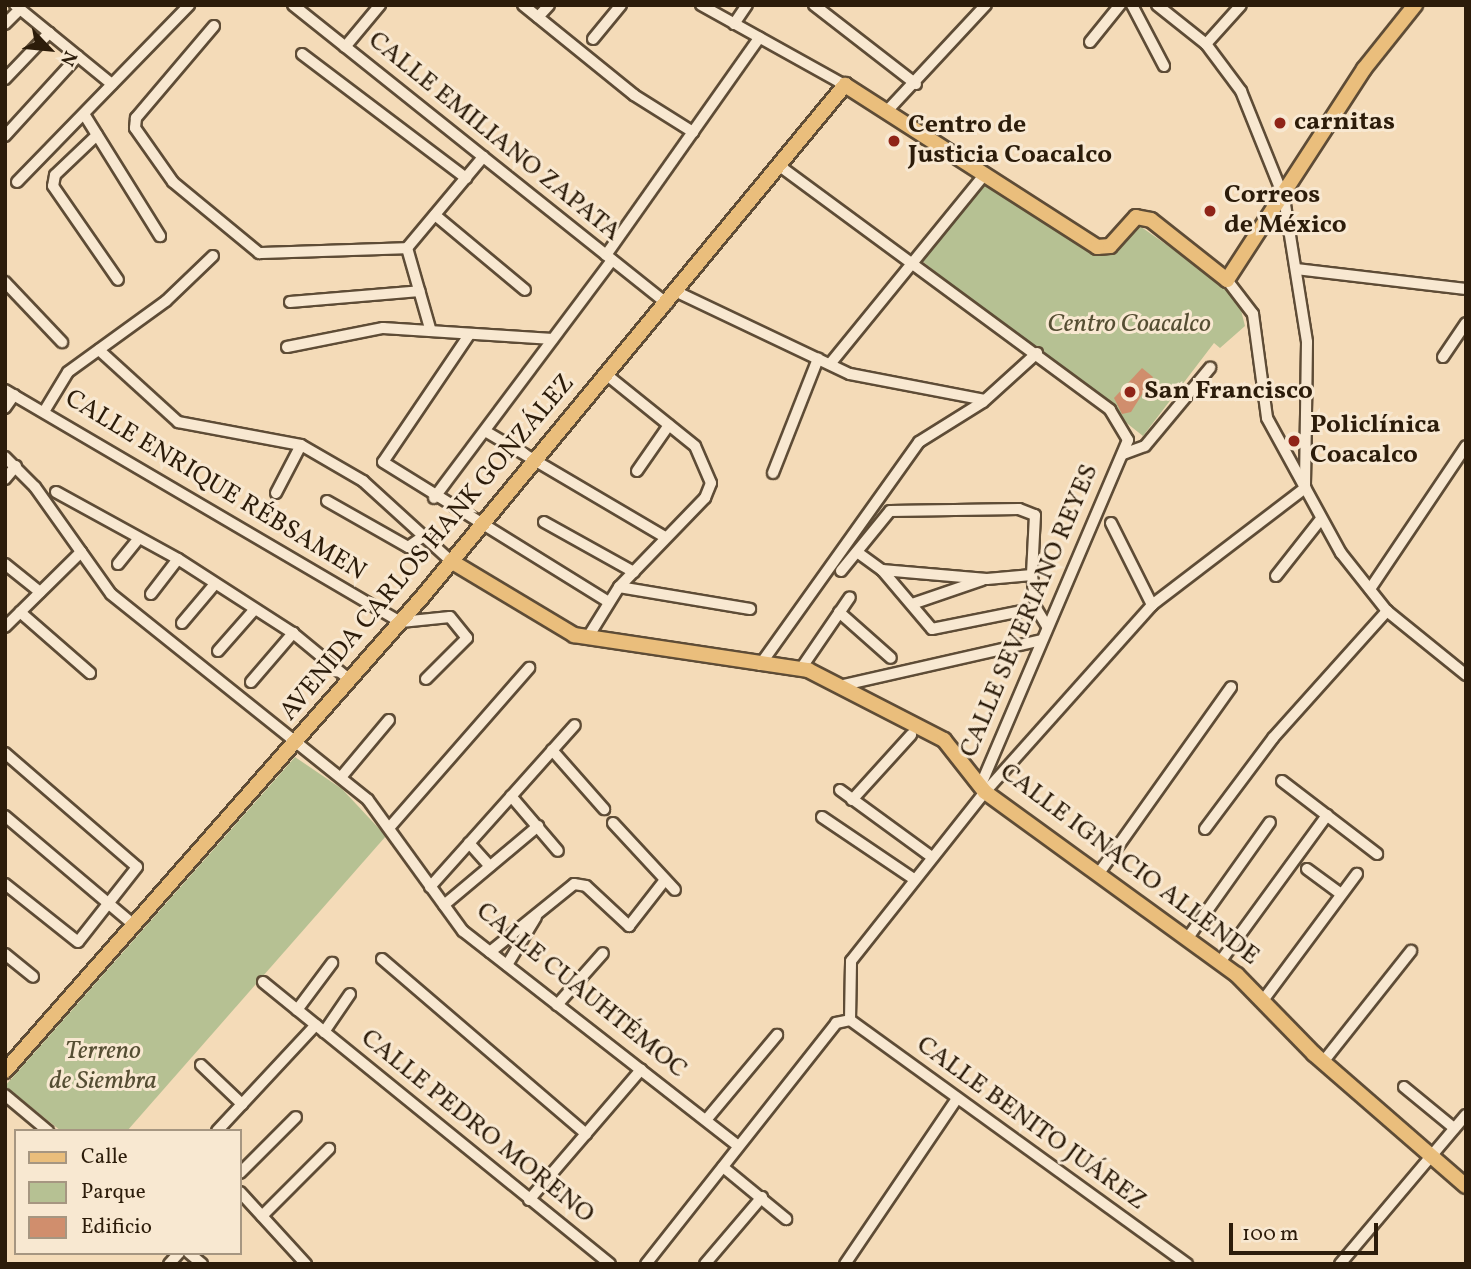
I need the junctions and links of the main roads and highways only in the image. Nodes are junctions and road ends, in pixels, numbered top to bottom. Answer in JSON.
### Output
{"nodes":[{"id":1,"x":1415,"y":5,"type":"edge"},
{"id":2,"x":451,"y":561,"type":"junction"},
{"id":3,"x":5,"y":1071,"type":"edge"},
{"id":4,"x":1466,"y":1186,"type":"edge"}],
"edges":[{"from":1,"to":2,"type":"main road","name":"AVENIDA CARLOS HANK GONZÁLEZ"},
{"from":2,"to":3,"type":"main road","name":"AVENIDA CARLOS HANK GONZÁLEZ"},
{"from":2,"to":4,"type":"main road","name":"CALLE IGNACIO ALLENDE"}]}
